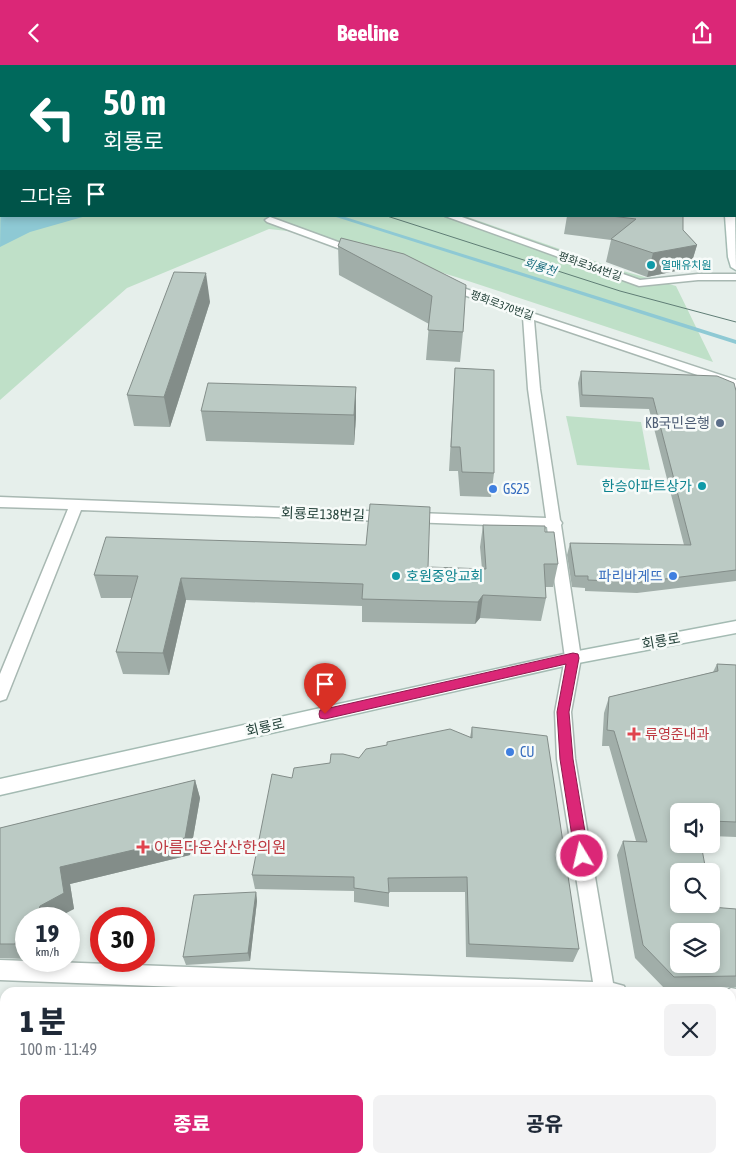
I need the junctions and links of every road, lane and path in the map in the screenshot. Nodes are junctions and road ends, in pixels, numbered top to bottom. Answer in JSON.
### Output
{"nodes":[{"id":1,"x":452,"y":217,"type":"edge"},
{"id":2,"x":730,"y":217,"type":"edge"},
{"id":3,"x":270,"y":220,"type":"dead end"},
{"id":4,"x":366,"y":255,"type":"edge"},
{"id":5,"x":735,"y":260,"type":"edge"},
{"id":6,"x":736,"y":277,"type":"edge"},
{"id":7,"x":438,"y":282,"type":"edge"},
{"id":8,"x":528,"y":315,"type":"junction"},
{"id":9,"x":736,"y":384,"type":"edge"},
{"id":10,"x":0,"y":502,"type":"edge"},
{"id":11,"x":76,"y":505,"type":"junction"},
{"id":12,"x":555,"y":523,"type":"junction"},
{"id":13,"x":736,"y":627,"type":"edge"},
{"id":14,"x":573,"y":658,"type":"junction"},
{"id":15,"x":0,"y":693,"type":"edge"},
{"id":16,"x":0,"y":787,"type":"edge"},
{"id":17,"x":0,"y":970,"type":"edge"},
{"id":18,"x":468,"y":987,"type":"edge"},
{"id":19,"x":604,"y":987,"type":"edge"}],
"edges":[{"from":1,"to":6,"type":"street","name":"평화로364번길"},
{"from":2,"to":5,"type":"street"},
{"from":3,"to":4,"type":"street"},
{"from":7,"to":8,"type":"street","name":"평화로370번길"},
{"from":8,"to":9,"type":"street","name":"평화로370번길"},
{"from":8,"to":12,"type":"street"},
{"from":10,"to":11,"type":"street","name":"회룡로138번길"},
{"from":11,"to":12,"type":"street","name":"회룡로138번길"},
{"from":11,"to":15,"type":"street"},
{"from":12,"to":14,"type":"street"},
{"from":13,"to":14,"type":"street","name":"회룡로"},
{"from":14,"to":16,"type":"street","name":"회룡로"},
{"from":14,"to":19,"type":"street"},
{"from":17,"to":18,"type":"street"}]}
